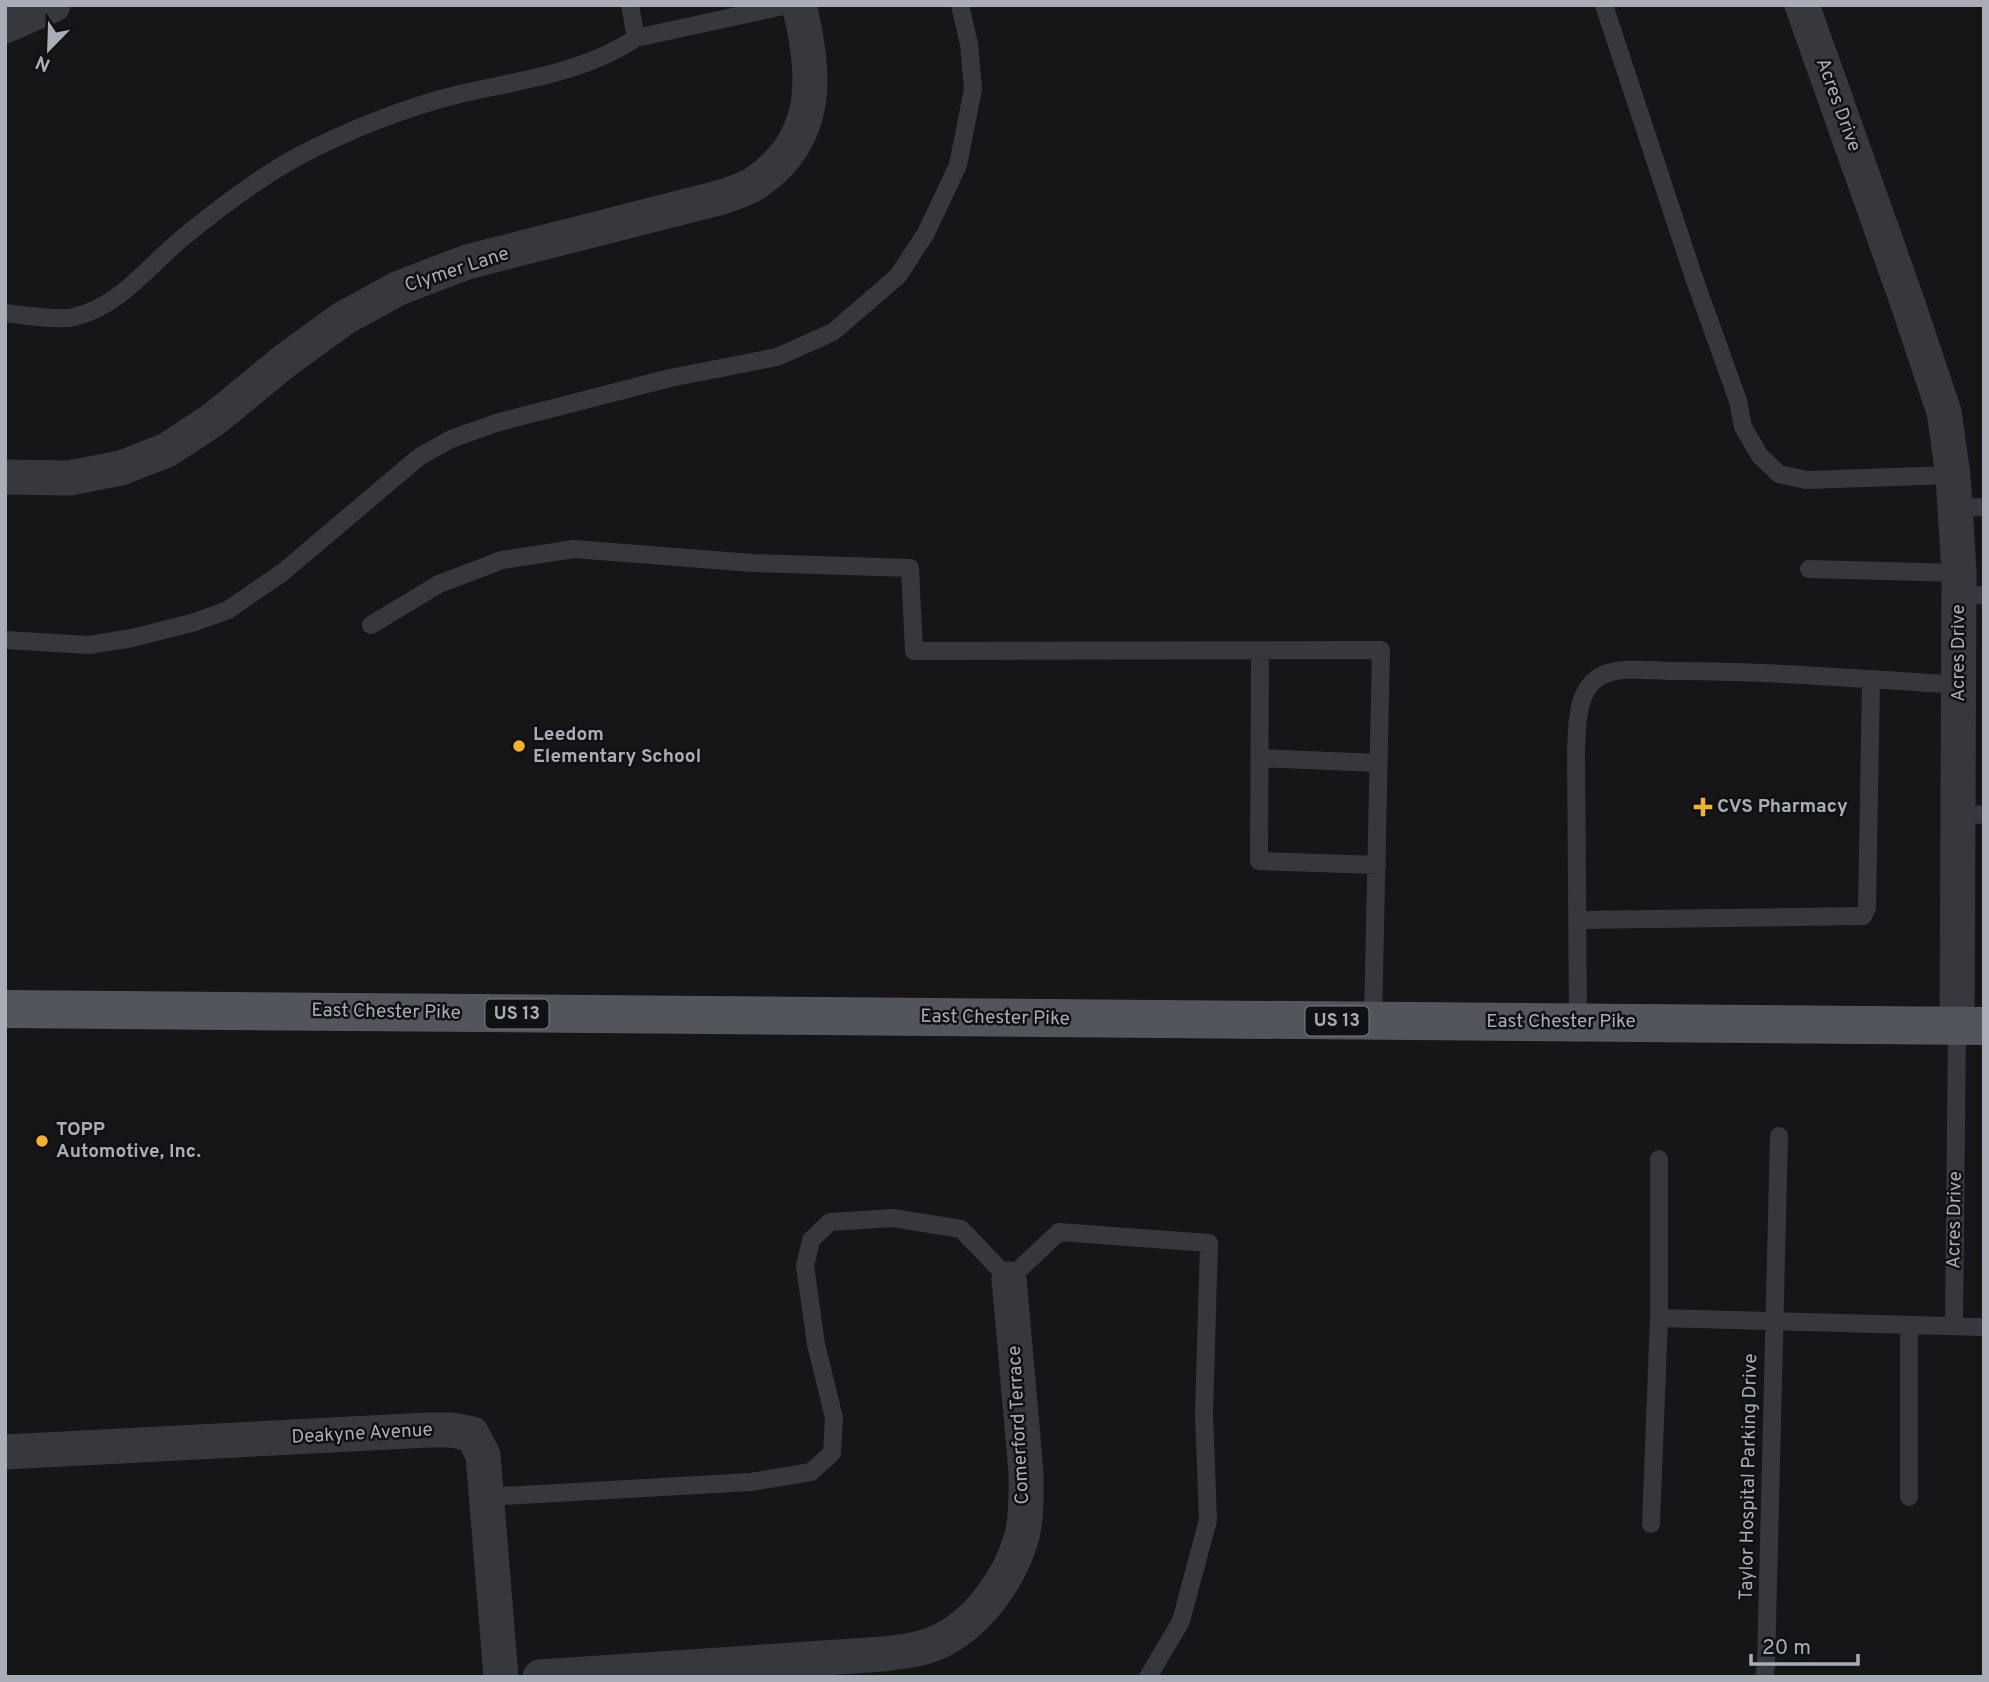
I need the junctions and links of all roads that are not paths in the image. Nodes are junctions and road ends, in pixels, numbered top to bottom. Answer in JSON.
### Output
{"nodes":[{"id":1,"x":53,"y":5,"type":"edge"},
{"id":2,"x":630,"y":5,"type":"edge"},
{"id":3,"x":788,"y":5,"type":"edge"},
{"id":4,"x":799,"y":5,"type":"edge"},
{"id":5,"x":960,"y":5,"type":"edge"},
{"id":6,"x":1604,"y":5,"type":"edge"},
{"id":7,"x":1802,"y":5,"type":"edge"},
{"id":8,"x":5,"y":26,"type":"edge"},
{"id":9,"x":636,"y":38,"type":"junction"},
{"id":10,"x":5,"y":313,"type":"edge"},
{"id":11,"x":5,"y":477,"type":"edge"},
{"id":12,"x":1964,"y":497,"type":"edge"},
{"id":13,"x":1809,"y":569,"type":"dead end"},
{"id":14,"x":1967,"y":588,"type":"edge"},
{"id":15,"x":371,"y":625,"type":"dead end"},
{"id":16,"x":5,"y":640,"type":"edge"},
{"id":17,"x":1261,"y":651,"type":"junction"},
{"id":18,"x":1871,"y":680,"type":"junction"},
{"id":19,"x":1959,"y":685,"type":"junction"},
{"id":20,"x":1261,"y":758,"type":"junction"},
{"id":21,"x":1378,"y":763,"type":"junction"},
{"id":22,"x":1971,"y":814,"type":"edge"},
{"id":23,"x":1377,"y":865,"type":"junction"},
{"id":24,"x":1578,"y":920,"type":"junction"},
{"id":25,"x":5,"y":1009,"type":"edge"},
{"id":26,"x":1373,"y":1021,"type":"junction"},
{"id":27,"x":1578,"y":1022,"type":"junction"},
{"id":28,"x":1970,"y":1026,"type":"edge"},
{"id":29,"x":1779,"y":1136,"type":"dead end"},
{"id":30,"x":1659,"y":1159,"type":"dead end"},
{"id":31,"x":1009,"y":1279,"type":"junction"},
{"id":32,"x":1658,"y":1318,"type":"junction"},
{"id":33,"x":1774,"y":1321,"type":"junction"},
{"id":34,"x":1909,"y":1325,"type":"junction"},
{"id":35,"x":1954,"y":1326,"type":"junction"},
{"id":36,"x":1984,"y":1327,"type":"edge"},
{"id":37,"x":5,"y":1452,"type":"edge"},
{"id":38,"x":485,"y":1497,"type":"junction"},
{"id":39,"x":1909,"y":1497,"type":"dead end"},
{"id":40,"x":1651,"y":1524,"type":"dead end"},
{"id":41,"x":500,"y":1677,"type":"edge"},
{"id":42,"x":540,"y":1677,"type":"edge"},
{"id":43,"x":1148,"y":1677,"type":"edge"},
{"id":44,"x":1764,"y":1677,"type":"edge"}],
"edges":[{"from":1,"to":8,"type":"street"},
{"from":2,"to":9,"type":"lane"},
{"from":3,"to":9,"type":"lane"},
{"from":4,"to":11,"type":"street","name":"Clymer Lane"},
{"from":5,"to":16,"type":"lane"},
{"from":6,"to":12,"type":"lane"},
{"from":7,"to":12,"type":"street","name":"Acres Drive"},
{"from":9,"to":10,"type":"lane"},
{"from":12,"to":14,"type":"street","name":"Acres Drive"},
{"from":13,"to":14,"type":"lane"},
{"from":14,"to":19,"type":"street","name":"Acres Drive"},
{"from":15,"to":17,"type":"lane"},
{"from":17,"to":20,"type":"lane"},
{"from":17,"to":21,"type":"lane"},
{"from":18,"to":19,"type":"lane"},
{"from":18,"to":24,"type":"lane"},
{"from":18,"to":24,"type":"lane"},
{"from":19,"to":22,"type":"street","name":"Acres Drive"},
{"from":20,"to":21,"type":"lane"},
{"from":20,"to":23,"type":"lane"},
{"from":21,"to":23,"type":"lane"},
{"from":22,"to":28,"type":"street","name":"Acres Drive"},
{"from":23,"to":26,"type":"lane"},
{"from":24,"to":27,"type":"lane"},
{"from":25,"to":26,"type":"main road","name":"East Chester Pike","number":"US 13"},
{"from":26,"to":27,"type":"main road","name":"East Chester Pike","number":"US 13"},
{"from":27,"to":28,"type":"main road","name":"East Chester Pike","number":"US 13"},
{"from":28,"to":35,"type":"lane","name":"Acres Drive"},
{"from":29,"to":33,"type":"lane","name":"Taylor Hospital Parking Drive"},
{"from":30,"to":32,"type":"lane"},
{"from":31,"to":38,"type":"lane"},
{"from":31,"to":42,"type":"street","name":"Comerford Terrace"},
{"from":31,"to":43,"type":"lane"},
{"from":32,"to":33,"type":"lane"},
{"from":32,"to":40,"type":"lane"},
{"from":33,"to":34,"type":"lane"},
{"from":33,"to":44,"type":"lane","name":"Taylor Hospital Parking Drive"},
{"from":34,"to":35,"type":"lane"},
{"from":34,"to":39,"type":"lane"},
{"from":35,"to":36,"type":"lane"},
{"from":37,"to":38,"type":"street","name":"Deakyne Avenue"},
{"from":38,"to":41,"type":"street","name":"Deakyne Avenue"}]}
